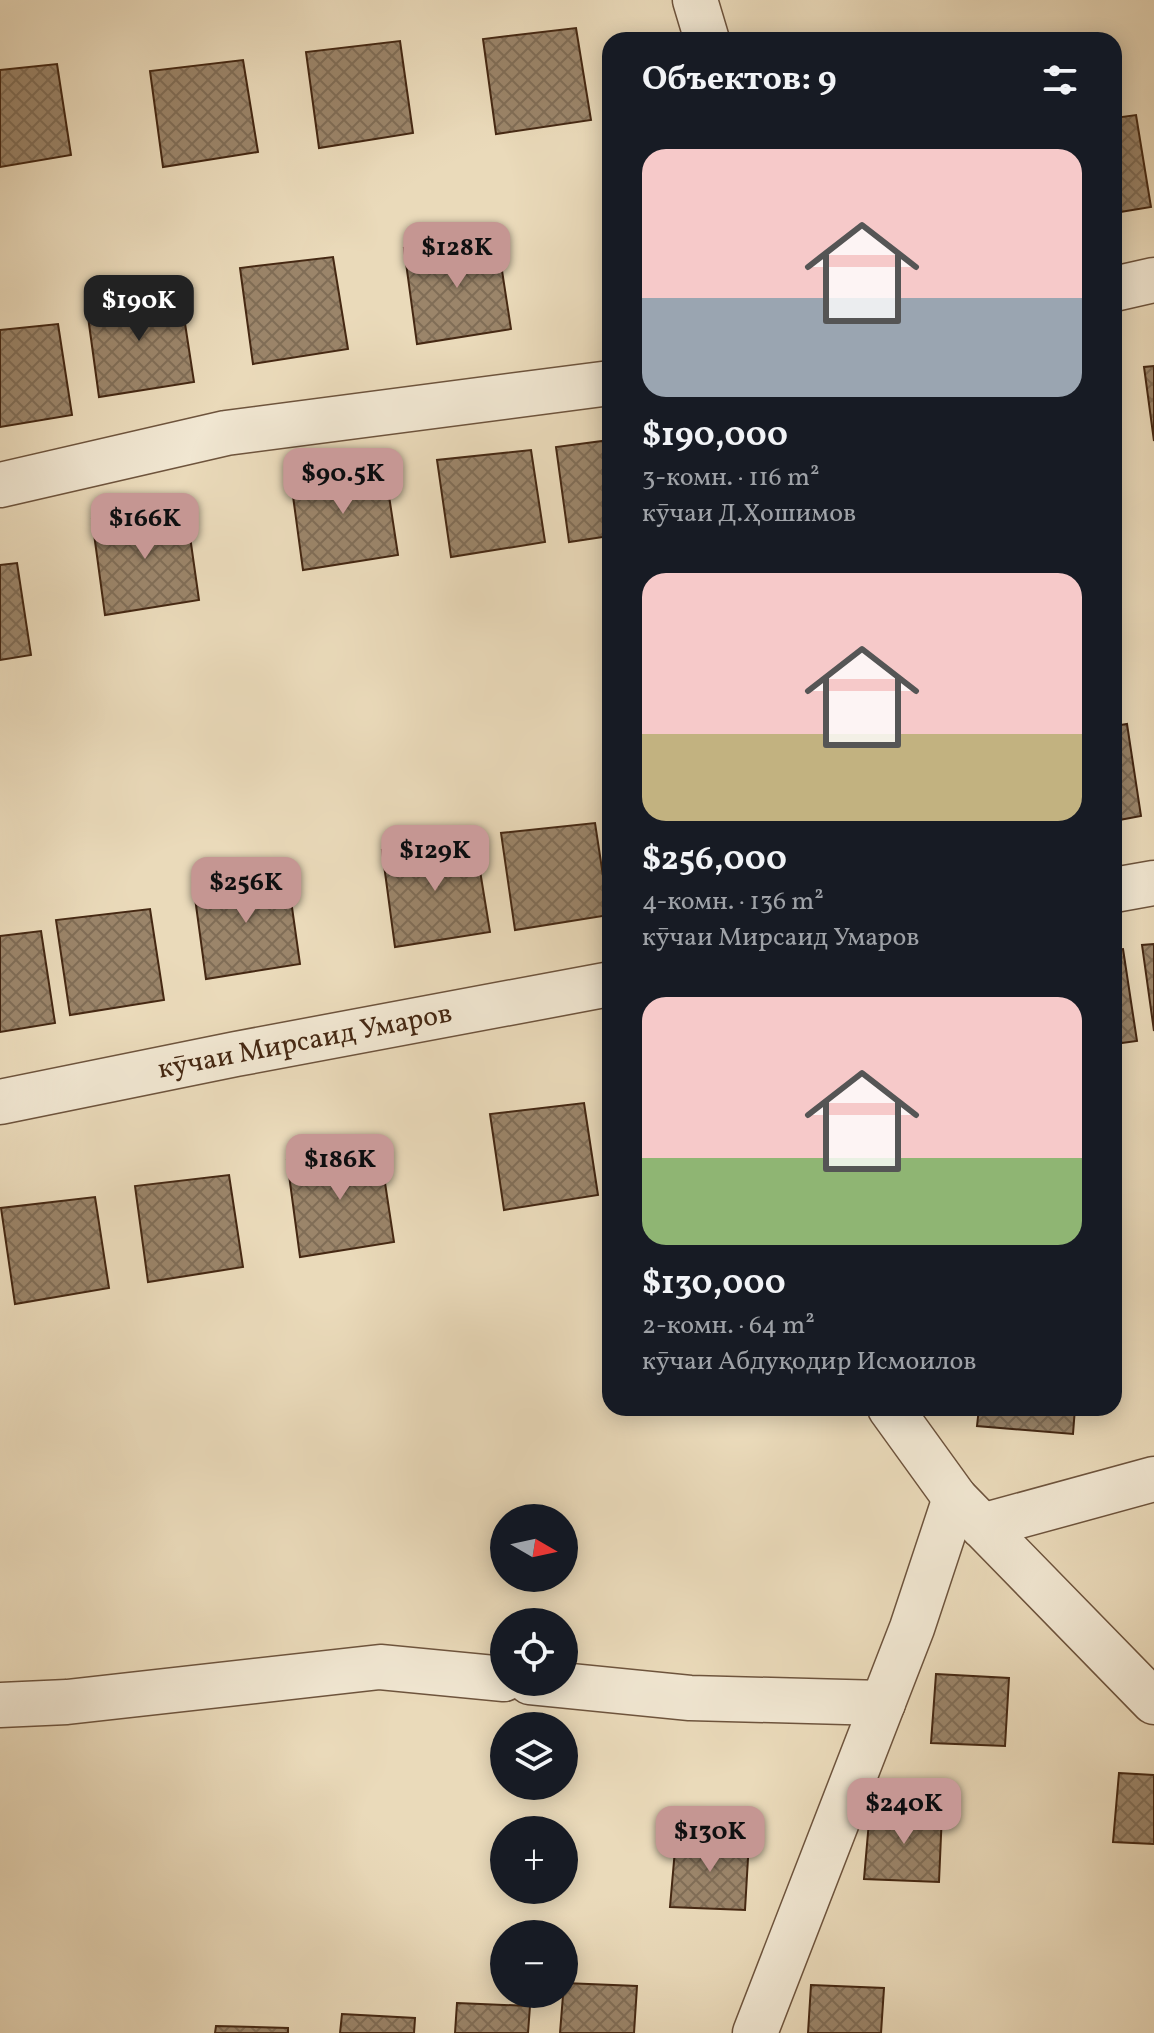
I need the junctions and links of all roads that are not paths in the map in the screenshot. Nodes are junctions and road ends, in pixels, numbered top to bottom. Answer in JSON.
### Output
{"nodes":[{"id":1,"x":695,"y":0,"type":"edge"},
{"id":2,"x":705,"y":32,"type":"edge"},
{"id":3,"x":1154,"y":280,"type":"edge"},
{"id":4,"x":1122,"y":287,"type":"edge"},
{"id":5,"x":602,"y":384,"type":"edge"},
{"id":6,"x":0,"y":485,"type":"edge"},
{"id":7,"x":1154,"y":883,"type":"edge"},
{"id":8,"x":1122,"y":889,"type":"edge"},
{"id":9,"x":602,"y":985,"type":"edge"},
{"id":10,"x":0,"y":1102,"type":"edge"},
{"id":11,"x":896,"y":1416,"type":"edge"},
{"id":12,"x":1154,"y":1479,"type":"edge"},
{"id":13,"x":968,"y":1512,"type":"junction"},
{"id":14,"x":490,"y":1678,"type":"edge"},
{"id":15,"x":578,"y":1687,"type":"edge"},
{"id":16,"x":1154,"y":1702,"type":"edge"},
{"id":17,"x":883,"y":1703,"type":"junction"},
{"id":18,"x":0,"y":1705,"type":"edge"},
{"id":19,"x":755,"y":2033,"type":"edge"}],
"edges":[{"from":1,"to":2,"type":"street"},
{"from":3,"to":4,"type":"street"},
{"from":5,"to":6,"type":"street"},
{"from":7,"to":8,"type":"street"},
{"from":9,"to":10,"type":"street","name":"кӯчаи Мирсаид Умаров"},
{"from":11,"to":13,"type":"street"},
{"from":12,"to":13,"type":"street"},
{"from":13,"to":16,"type":"street"},
{"from":13,"to":17,"type":"street"},
{"from":14,"to":18,"type":"street"},
{"from":15,"to":17,"type":"street"},
{"from":17,"to":19,"type":"street"}]}
